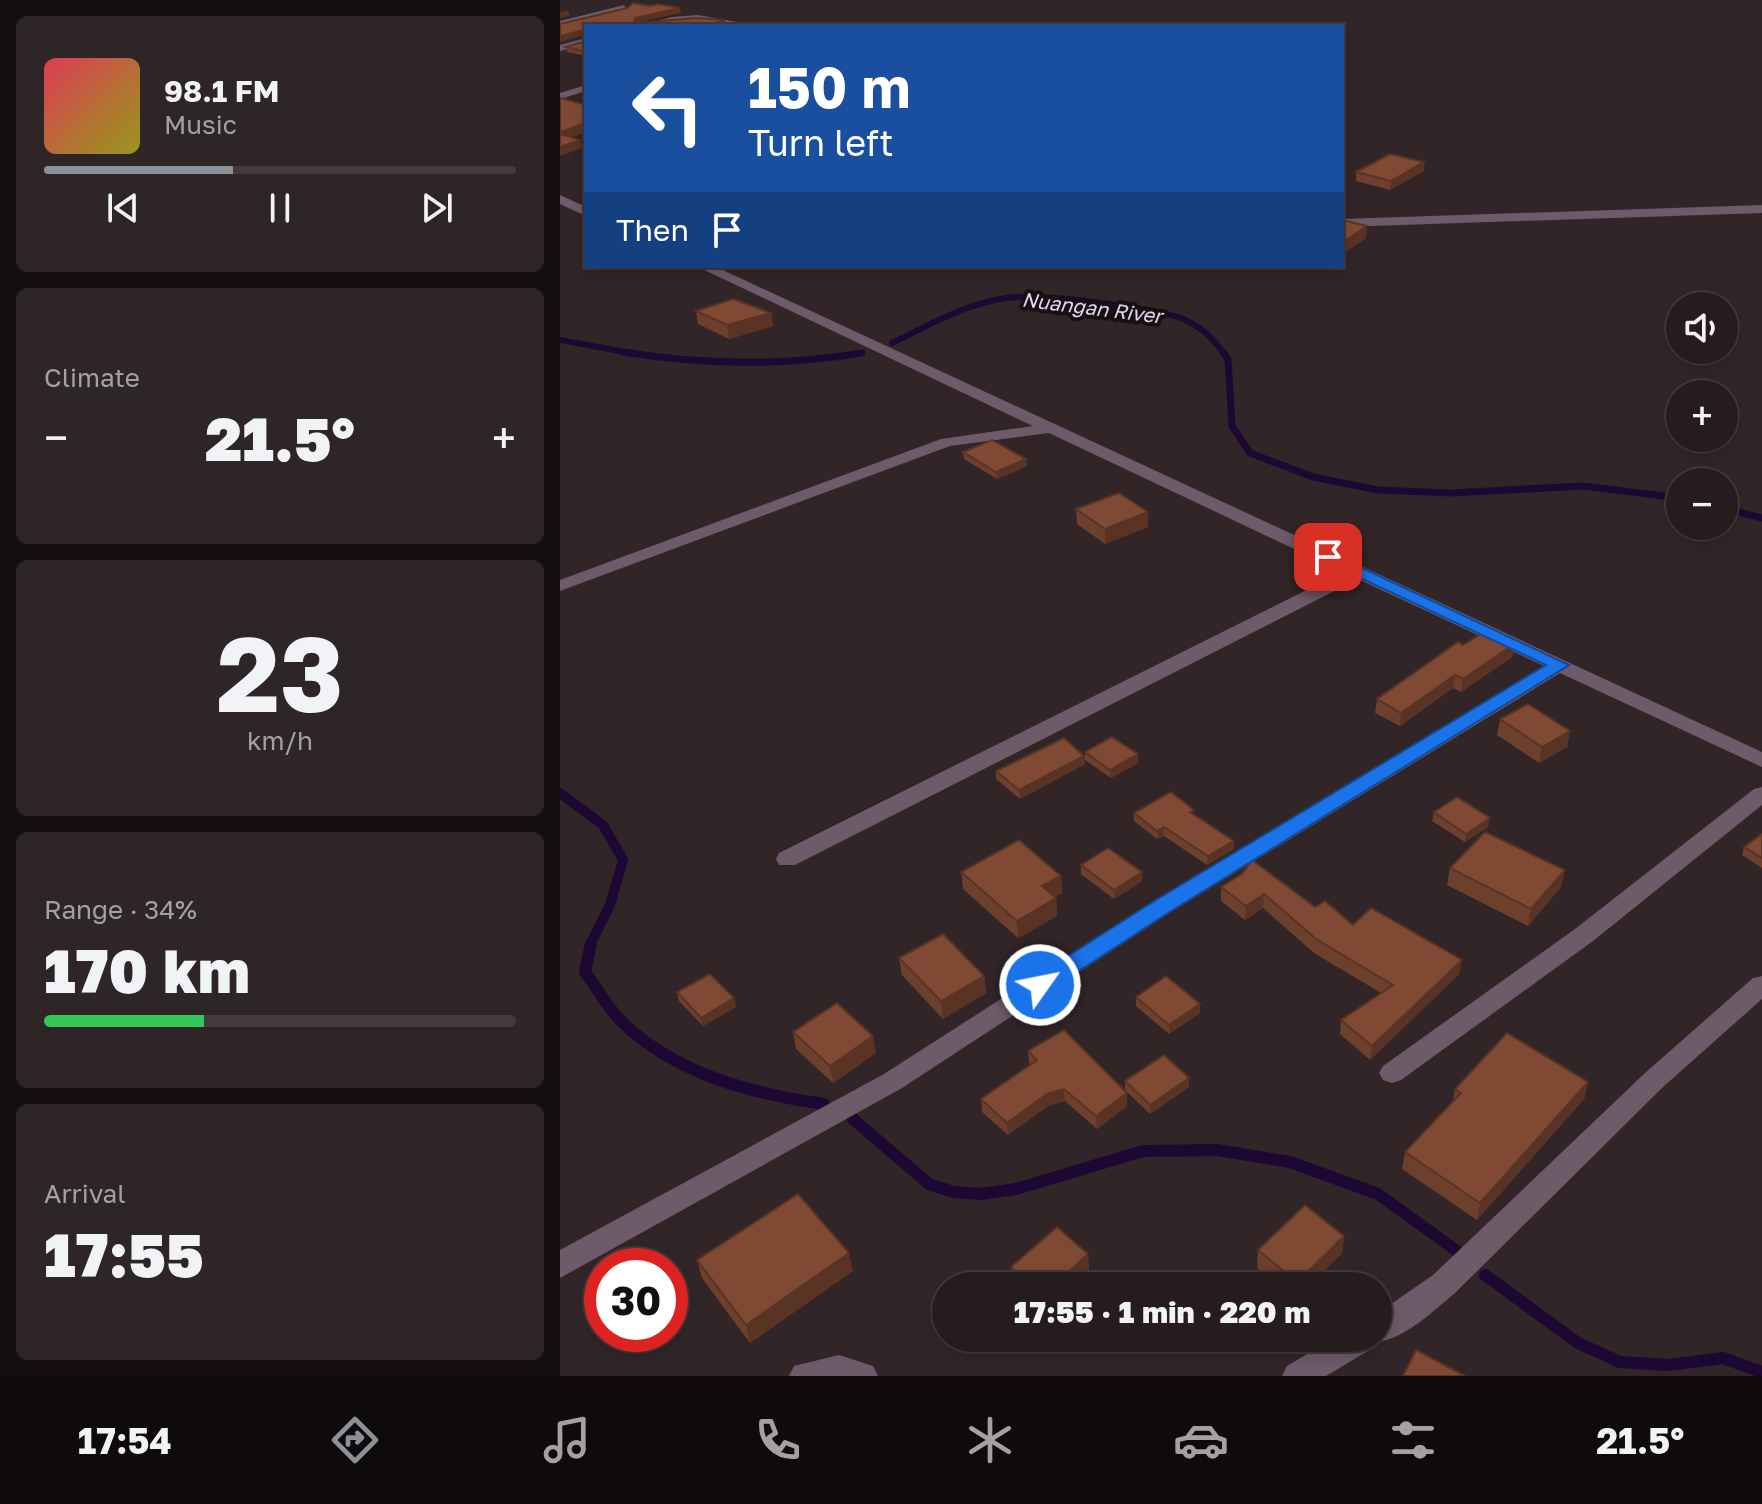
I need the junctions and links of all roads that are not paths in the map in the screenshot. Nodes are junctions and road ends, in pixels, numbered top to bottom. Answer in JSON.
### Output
{"nodes":[{"id":1,"x":624,"y":8,"type":"edge"},
{"id":2,"x":560,"y":24,"type":"edge"},
{"id":3,"x":651,"y":24,"type":"edge"},
{"id":4,"x":744,"y":24,"type":"edge"},
{"id":5,"x":584,"y":42,"type":"edge"},
{"id":6,"x":560,"y":48,"type":"edge"},
{"id":7,"x":584,"y":89,"type":"edge"},
{"id":8,"x":560,"y":96,"type":"edge"},
{"id":9,"x":560,"y":199,"type":"edge"},
{"id":10,"x":582,"y":208,"type":"edge"},
{"id":11,"x":1762,"y":209,"type":"edge"},
{"id":12,"x":1344,"y":223,"type":"edge"},
{"id":13,"x":707,"y":268,"type":"edge"},
{"id":14,"x":1054,"y":428,"type":"junction"},
{"id":15,"x":1359,"y":571,"type":"junction"},
{"id":16,"x":560,"y":586,"type":"edge"},
{"id":17,"x":1560,"y":665,"type":"junction"},
{"id":18,"x":1762,"y":760,"type":"edge"},
{"id":19,"x":1762,"y":794,"type":"edge"},
{"id":20,"x":787,"y":859,"type":"dead end"},
{"id":21,"x":1762,"y":985,"type":"edge"},
{"id":22,"x":1392,"y":1073,"type":"dead end"},
{"id":23,"x":560,"y":1265,"type":"edge"},
{"id":24,"x":1392,"y":1321,"type":"edge"},
{"id":25,"x":1338,"y":1352,"type":"edge"},
{"id":26,"x":805,"y":1376,"type":"edge"},
{"id":27,"x":862,"y":1376,"type":"edge"},
{"id":28,"x":1298,"y":1376,"type":"edge"}],
"edges":[{"from":1,"to":2,"type":"street"},
{"from":3,"to":4,"type":"street"},
{"from":5,"to":6,"type":"street"},
{"from":7,"to":8,"type":"street"},
{"from":9,"to":10,"type":"street"},
{"from":11,"to":12,"type":"street"},
{"from":13,"to":14,"type":"street"},
{"from":14,"to":15,"type":"street"},
{"from":14,"to":16,"type":"street"},
{"from":15,"to":17,"type":"street"},
{"from":15,"to":20,"type":"street"},
{"from":17,"to":18,"type":"street"},
{"from":17,"to":23,"type":"street"},
{"from":19,"to":22,"type":"street"},
{"from":21,"to":24,"type":"street"},
{"from":25,"to":28,"type":"street"},
{"from":26,"to":27,"type":"street"}]}
